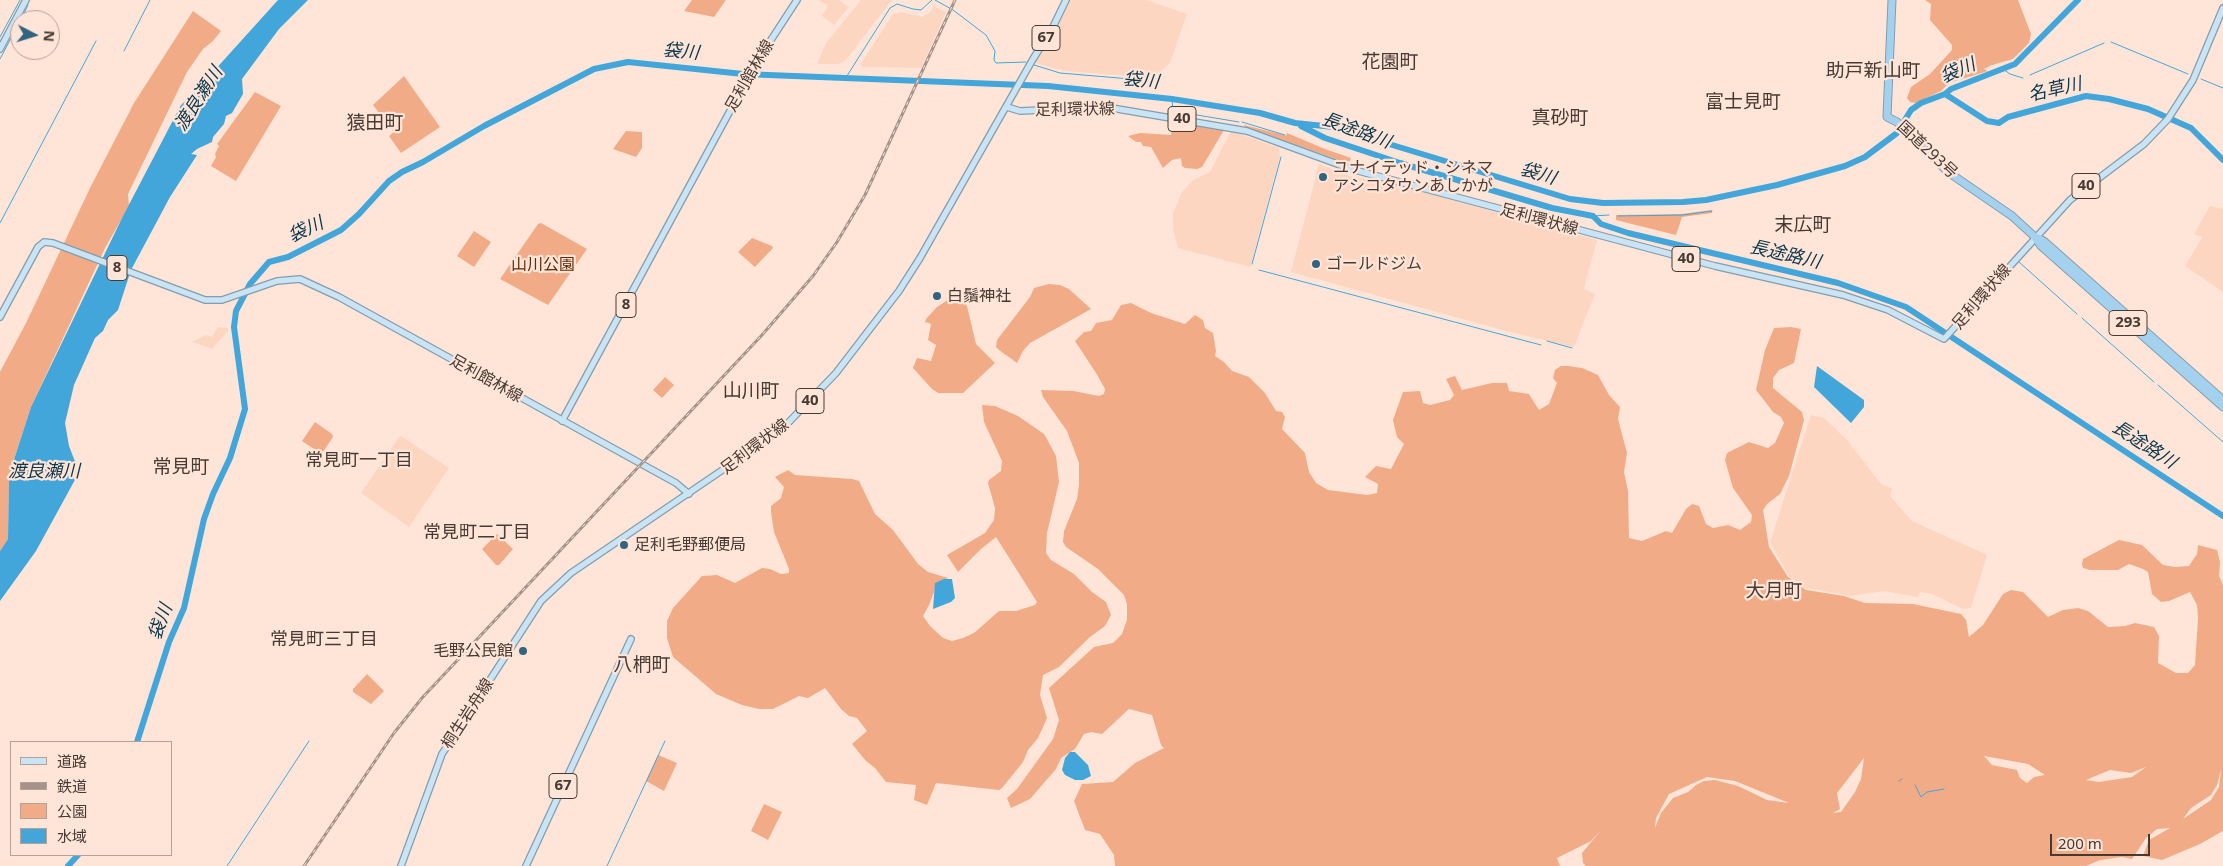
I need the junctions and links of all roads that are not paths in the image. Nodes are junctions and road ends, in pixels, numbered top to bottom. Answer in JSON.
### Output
{"nodes":[{"id":1,"x":26,"y":0,"type":"edge"},
{"id":2,"x":797,"y":0,"type":"edge"},
{"id":3,"x":1066,"y":0,"type":"edge"},
{"id":4,"x":1888,"y":0,"type":"edge"},
{"id":5,"x":1892,"y":0,"type":"edge"},
{"id":6,"x":2223,"y":8,"type":"edge"},
{"id":7,"x":1890,"y":13,"type":"junction"},
{"id":8,"x":0,"y":49,"type":"edge"},
{"id":9,"x":1007,"y":107,"type":"junction"},
{"id":10,"x":2035,"y":237,"type":"junction"},
{"id":11,"x":0,"y":316,"type":"edge"},
{"id":12,"x":2223,"y":400,"type":"edge"},
{"id":13,"x":2223,"y":408,"type":"edge"},
{"id":14,"x":562,"y":420,"type":"junction"},
{"id":15,"x":688,"y":494,"type":"junction"},
{"id":16,"x":631,"y":639,"type":"dead end"},
{"id":17,"x":401,"y":866,"type":"edge"},
{"id":18,"x":526,"y":866,"type":"edge"}],
"edges":[{"from":1,"to":8,"type":"main road"},
{"from":2,"to":14,"type":"main road","name":"足利館林線","number":"8"},
{"from":3,"to":9,"type":"main road","number":"67"},
{"from":4,"to":7,"type":"highway","name":"国道293号","number":"293"},
{"from":5,"to":7,"type":"highway","name":"国道293号"},
{"from":6,"to":10,"type":"main road","name":"足利環状線","number":"40"},
{"from":7,"to":10,"type":"highway","name":"国道293号","number":"293"},
{"from":9,"to":10,"type":"main road","name":"足利環状線","number":"40"},
{"from":9,"to":15,"type":"main road","name":"足利環状線","number":"40"},
{"from":10,"to":12,"type":"highway","name":"国道293号","number":"293"},
{"from":10,"to":13,"type":"highway","name":"国道293号","number":"293"},
{"from":11,"to":14,"type":"main road","name":"足利館林線","number":"8"},
{"from":14,"to":15,"type":"main road"},
{"from":15,"to":17,"type":"main road","name":"桐生岩舟線"},
{"from":16,"to":18,"type":"main road","number":"67"}]}
